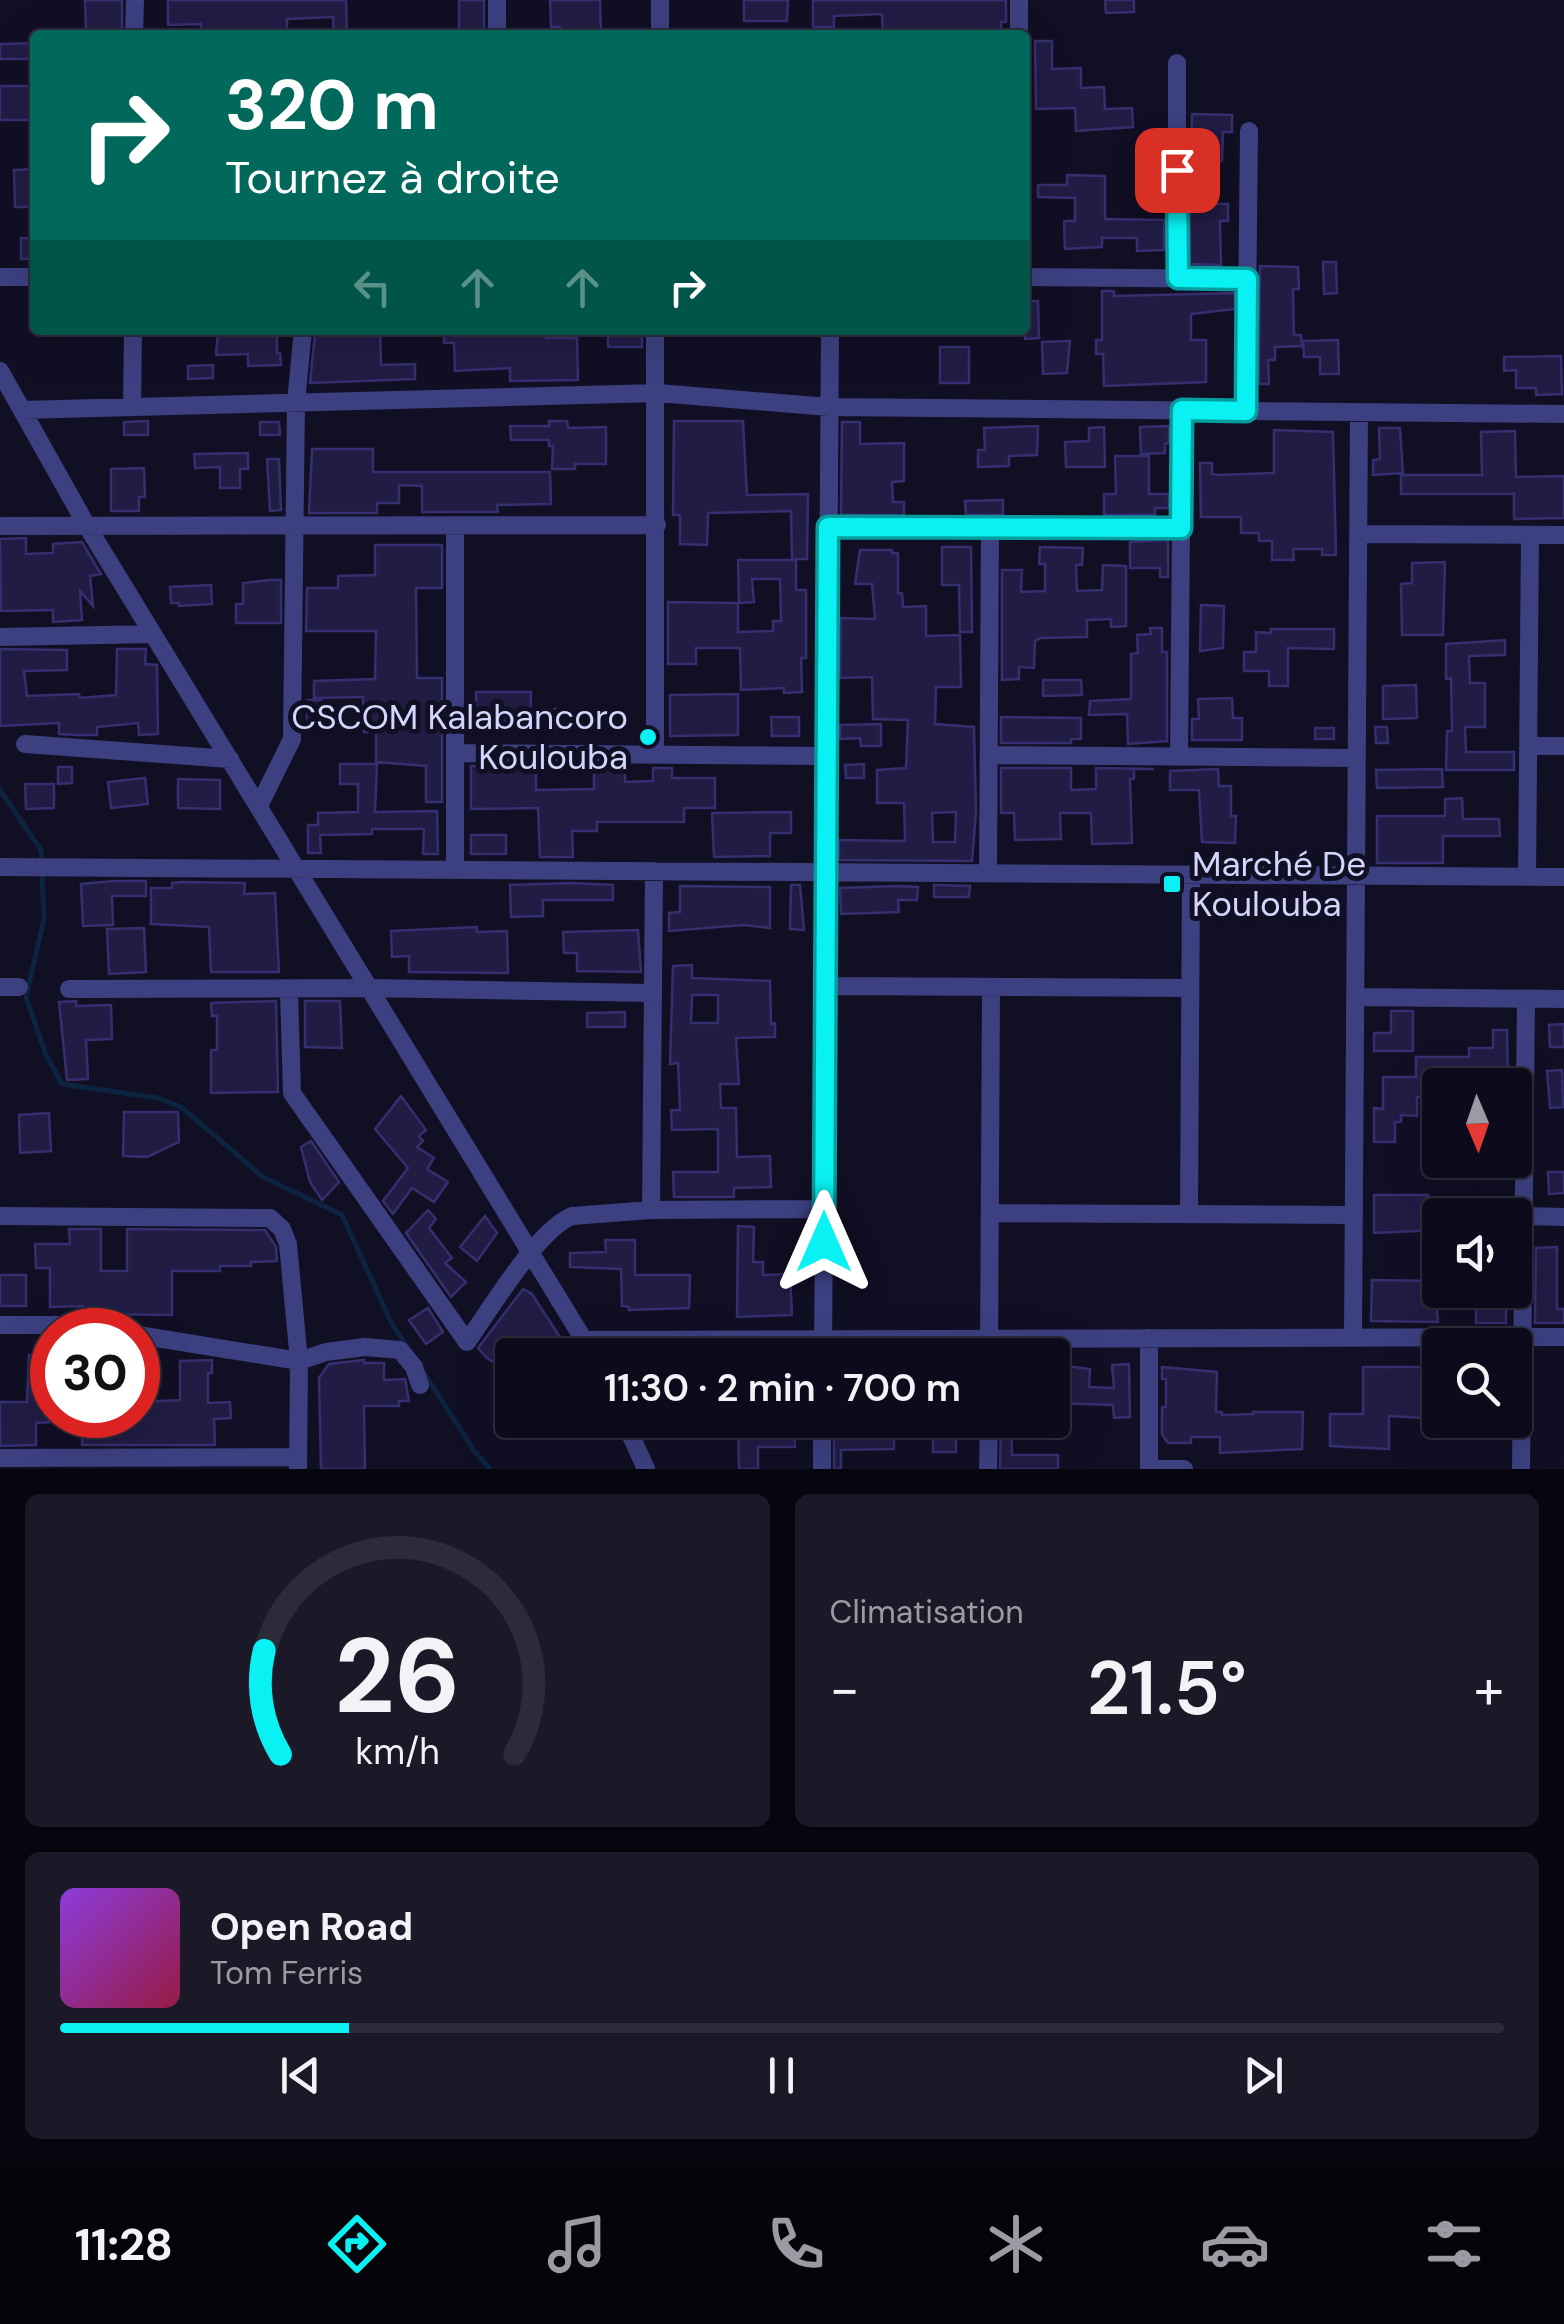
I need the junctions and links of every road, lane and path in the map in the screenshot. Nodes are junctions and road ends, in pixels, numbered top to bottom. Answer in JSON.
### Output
{"nodes":[{"id":1,"x":135,"y":0,"type":"edge"},
{"id":2,"x":497,"y":0,"type":"edge"},
{"id":3,"x":660,"y":0,"type":"edge"},
{"id":4,"x":1020,"y":0,"type":"edge"},
{"id":5,"x":134,"y":30,"type":"edge"},
{"id":6,"x":497,"y":30,"type":"edge"},
{"id":7,"x":660,"y":30,"type":"edge"},
{"id":8,"x":1020,"y":30,"type":"edge"},
{"id":9,"x":1177,"y":63,"type":"dead end"},
{"id":10,"x":1249,"y":131,"type":"dead end"},
{"id":11,"x":1030,"y":276,"type":"edge"},
{"id":12,"x":0,"y":277,"type":"edge"},
{"id":13,"x":30,"y":277,"type":"edge"},
{"id":14,"x":1178,"y":278,"type":"junction"},
{"id":15,"x":1247,"y":279,"type":"junction"},
{"id":16,"x":132,"y":335,"type":"edge"},
{"id":17,"x":302,"y":335,"type":"edge"},
{"id":18,"x":656,"y":335,"type":"edge"},
{"id":19,"x":830,"y":335,"type":"edge"},
{"id":20,"x":0,"y":371,"type":"edge"},
{"id":21,"x":658,"y":393,"type":"junction"},
{"id":22,"x":296,"y":402,"type":"junction"},
{"id":23,"x":132,"y":407,"type":"junction"},
{"id":24,"x":829,"y":407,"type":"junction"},
{"id":25,"x":22,"y":410,"type":"junction"},
{"id":26,"x":1182,"y":410,"type":"junction"},
{"id":27,"x":1246,"y":411,"type":"junction"},
{"id":28,"x":1360,"y":412,"type":"junction"},
{"id":29,"x":1564,"y":414,"type":"edge"},
{"id":30,"x":657,"y":525,"type":"junction"},
{"id":31,"x":0,"y":526,"type":"edge"},
{"id":32,"x":88,"y":526,"type":"junction"},
{"id":33,"x":294,"y":526,"type":"junction"},
{"id":34,"x":456,"y":526,"type":"junction"},
{"id":35,"x":828,"y":527,"type":"junction"},
{"id":36,"x":990,"y":528,"type":"junction"},
{"id":37,"x":1181,"y":528,"type":"junction"},
{"id":38,"x":1358,"y":534,"type":"junction"},
{"id":39,"x":1530,"y":535,"type":"junction"},
{"id":40,"x":1564,"y":535,"type":"edge"},
{"id":41,"x":153,"y":634,"type":"junction"},
{"id":42,"x":0,"y":637,"type":"edge"},
{"id":43,"x":25,"y":744,"type":"dead end"},
{"id":44,"x":1528,"y":746,"type":"junction"},
{"id":45,"x":1564,"y":746,"type":"edge"},
{"id":46,"x":456,"y":753,"type":"junction"},
{"id":47,"x":655,"y":755,"type":"junction"},
{"id":48,"x":988,"y":755,"type":"junction"},
{"id":49,"x":827,"y":756,"type":"junction"},
{"id":50,"x":1179,"y":756,"type":"junction"},
{"id":51,"x":230,"y":758,"type":"junction"},
{"id":52,"x":1357,"y":758,"type":"junction"},
{"id":53,"x":259,"y":806,"type":"junction"},
{"id":54,"x":0,"y":867,"type":"edge"},
{"id":55,"x":297,"y":868,"type":"junction"},
{"id":56,"x":456,"y":870,"type":"junction"},
{"id":57,"x":654,"y":871,"type":"junction"},
{"id":58,"x":826,"y":872,"type":"junction"},
{"id":59,"x":988,"y":873,"type":"junction"},
{"id":60,"x":1191,"y":874,"type":"junction"},
{"id":61,"x":1356,"y":876,"type":"junction"},
{"id":62,"x":1527,"y":877,"type":"junction"},
{"id":63,"x":1564,"y":877,"type":"edge"},
{"id":64,"x":825,"y":986,"type":"junction"},
{"id":65,"x":991,"y":986,"type":"junction"},
{"id":66,"x":370,"y":988,"type":"junction"},
{"id":67,"x":1190,"y":988,"type":"junction"},
{"id":68,"x":70,"y":989,"type":"dead end"},
{"id":69,"x":290,"y":990,"type":"junction"},
{"id":70,"x":652,"y":993,"type":"junction"},
{"id":71,"x":1355,"y":998,"type":"junction"},
{"id":72,"x":1526,"y":999,"type":"junction"},
{"id":73,"x":1564,"y":999,"type":"edge"},
{"id":74,"x":1523,"y":1198,"type":"edge"},
{"id":75,"x":824,"y":1209,"type":"junction"},
{"id":76,"x":651,"y":1210,"type":"junction"},
{"id":77,"x":990,"y":1212,"type":"junction"},
{"id":78,"x":1189,"y":1214,"type":"junction"},
{"id":79,"x":1354,"y":1215,"type":"junction"},
{"id":80,"x":0,"y":1216,"type":"edge"},
{"id":81,"x":1532,"y":1216,"type":"edge"},
{"id":82,"x":1564,"y":1216,"type":"edge"},
{"id":83,"x":532,"y":1251,"type":"junction"},
{"id":84,"x":0,"y":1325,"type":"edge"},
{"id":85,"x":30,"y":1325,"type":"edge"},
{"id":86,"x":585,"y":1338,"type":"edge"},
{"id":87,"x":823,"y":1338,"type":"edge"},
{"id":88,"x":989,"y":1338,"type":"edge"},
{"id":89,"x":1150,"y":1338,"type":"junction"},
{"id":90,"x":1353,"y":1338,"type":"junction"},
{"id":91,"x":1422,"y":1338,"type":"edge"},
{"id":92,"x":1532,"y":1338,"type":"edge"},
{"id":93,"x":1564,"y":1338,"type":"edge"},
{"id":94,"x":160,"y":1339,"type":"edge"},
{"id":95,"x":1070,"y":1342,"type":"edge"},
{"id":96,"x":299,"y":1361,"type":"junction"},
{"id":97,"x":420,"y":1385,"type":"dead end"},
{"id":98,"x":632,"y":1438,"type":"edge"},
{"id":99,"x":822,"y":1438,"type":"edge"},
{"id":100,"x":989,"y":1438,"type":"edge"},
{"id":101,"x":1520,"y":1438,"type":"edge"},
{"id":102,"x":0,"y":1458,"type":"edge"},
{"id":103,"x":126,"y":1463,"type":"edge"},
{"id":104,"x":298,"y":1463,"type":"edge"},
{"id":105,"x":646,"y":1469,"type":"edge"},
{"id":106,"x":822,"y":1469,"type":"edge"},
{"id":107,"x":988,"y":1469,"type":"edge"},
{"id":108,"x":1149,"y":1469,"type":"edge"},
{"id":109,"x":1184,"y":1469,"type":"edge"},
{"id":110,"x":1520,"y":1469,"type":"edge"}],
"edges":[{"from":1,"to":5,"type":"street"},
{"from":2,"to":6,"type":"street"},
{"from":3,"to":7,"type":"street"},
{"from":4,"to":8,"type":"street"},
{"from":9,"to":14,"type":"street"},
{"from":10,"to":15,"type":"street"},
{"from":11,"to":14,"type":"street"},
{"from":12,"to":13,"type":"street"},
{"from":14,"to":15,"type":"street"},
{"from":15,"to":27,"type":"street"},
{"from":16,"to":23,"type":"street"},
{"from":17,"to":22,"type":"street"},
{"from":18,"to":21,"type":"street"},
{"from":19,"to":24,"type":"street"},
{"from":20,"to":25,"type":"street"},
{"from":21,"to":22,"type":"street"},
{"from":21,"to":24,"type":"street"},
{"from":21,"to":30,"type":"street"},
{"from":22,"to":23,"type":"street"},
{"from":22,"to":33,"type":"street"},
{"from":23,"to":25,"type":"street"},
{"from":24,"to":26,"type":"street"},
{"from":24,"to":35,"type":"street"},
{"from":25,"to":32,"type":"street"},
{"from":26,"to":27,"type":"street"},
{"from":26,"to":37,"type":"street"},
{"from":27,"to":28,"type":"street"},
{"from":28,"to":29,"type":"street"},
{"from":28,"to":38,"type":"street"},
{"from":30,"to":34,"type":"street"},
{"from":30,"to":47,"type":"street"},
{"from":31,"to":32,"type":"street"},
{"from":32,"to":33,"type":"street"},
{"from":32,"to":41,"type":"street"},
{"from":33,"to":34,"type":"street"},
{"from":33,"to":53,"type":"street"},
{"from":34,"to":46,"type":"street"},
{"from":35,"to":36,"type":"street"},
{"from":35,"to":49,"type":"street"},
{"from":36,"to":37,"type":"street"},
{"from":36,"to":48,"type":"street"},
{"from":37,"to":50,"type":"street"},
{"from":38,"to":39,"type":"street"},
{"from":38,"to":52,"type":"street"},
{"from":39,"to":40,"type":"street"},
{"from":39,"to":44,"type":"street"},
{"from":41,"to":42,"type":"street"},
{"from":41,"to":51,"type":"street"},
{"from":43,"to":51,"type":"street"},
{"from":44,"to":45,"type":"street"},
{"from":44,"to":62,"type":"street"},
{"from":46,"to":47,"type":"street"},
{"from":46,"to":56,"type":"street"},
{"from":47,"to":49,"type":"street"},
{"from":48,"to":50,"type":"street"},
{"from":48,"to":59,"type":"street"},
{"from":49,"to":58,"type":"street"},
{"from":50,"to":52,"type":"street"},
{"from":51,"to":53,"type":"street"},
{"from":52,"to":61,"type":"street"},
{"from":53,"to":55,"type":"street"},
{"from":54,"to":55,"type":"street"},
{"from":55,"to":56,"type":"street"},
{"from":55,"to":66,"type":"street"},
{"from":56,"to":57,"type":"street"},
{"from":57,"to":58,"type":"street"},
{"from":57,"to":70,"type":"street"},
{"from":58,"to":59,"type":"street"},
{"from":58,"to":64,"type":"street"},
{"from":59,"to":60,"type":"street"},
{"from":60,"to":61,"type":"street"},
{"from":60,"to":67,"type":"street"},
{"from":61,"to":62,"type":"street"},
{"from":61,"to":71,"type":"street"},
{"from":62,"to":63,"type":"street"},
{"from":64,"to":65,"type":"street"},
{"from":64,"to":75,"type":"street"},
{"from":65,"to":67,"type":"street"},
{"from":65,"to":77,"type":"street"},
{"from":66,"to":69,"type":"street"},
{"from":66,"to":70,"type":"street"},
{"from":66,"to":83,"type":"street"},
{"from":67,"to":78,"type":"street"},
{"from":68,"to":69,"type":"street"},
{"from":69,"to":83,"type":"street"},
{"from":70,"to":76,"type":"street"},
{"from":71,"to":72,"type":"street"},
{"from":71,"to":79,"type":"street"},
{"from":72,"to":73,"type":"street"},
{"from":72,"to":74,"type":"street"},
{"from":75,"to":76,"type":"street"},
{"from":75,"to":87,"type":"street"},
{"from":76,"to":83,"type":"street"},
{"from":77,"to":78,"type":"street"},
{"from":77,"to":88,"type":"street"},
{"from":78,"to":79,"type":"street"},
{"from":79,"to":90,"type":"street"},
{"from":80,"to":96,"type":"street"},
{"from":81,"to":82,"type":"street"},
{"from":83,"to":86,"type":"street"},
{"from":84,"to":85,"type":"street"},
{"from":89,"to":90,"type":"street"},
{"from":89,"to":95,"type":"street"},
{"from":89,"to":108,"type":"street"},
{"from":90,"to":91,"type":"street"},
{"from":92,"to":93,"type":"street"},
{"from":94,"to":96,"type":"street"},
{"from":96,"to":97,"type":"street"},
{"from":96,"to":104,"type":"street"},
{"from":98,"to":105,"type":"street"},
{"from":99,"to":106,"type":"street"},
{"from":100,"to":107,"type":"street"},
{"from":101,"to":110,"type":"street"},
{"from":102,"to":103,"type":"street"},
{"from":103,"to":104,"type":"street"},
{"from":108,"to":109,"type":"street"}]}
